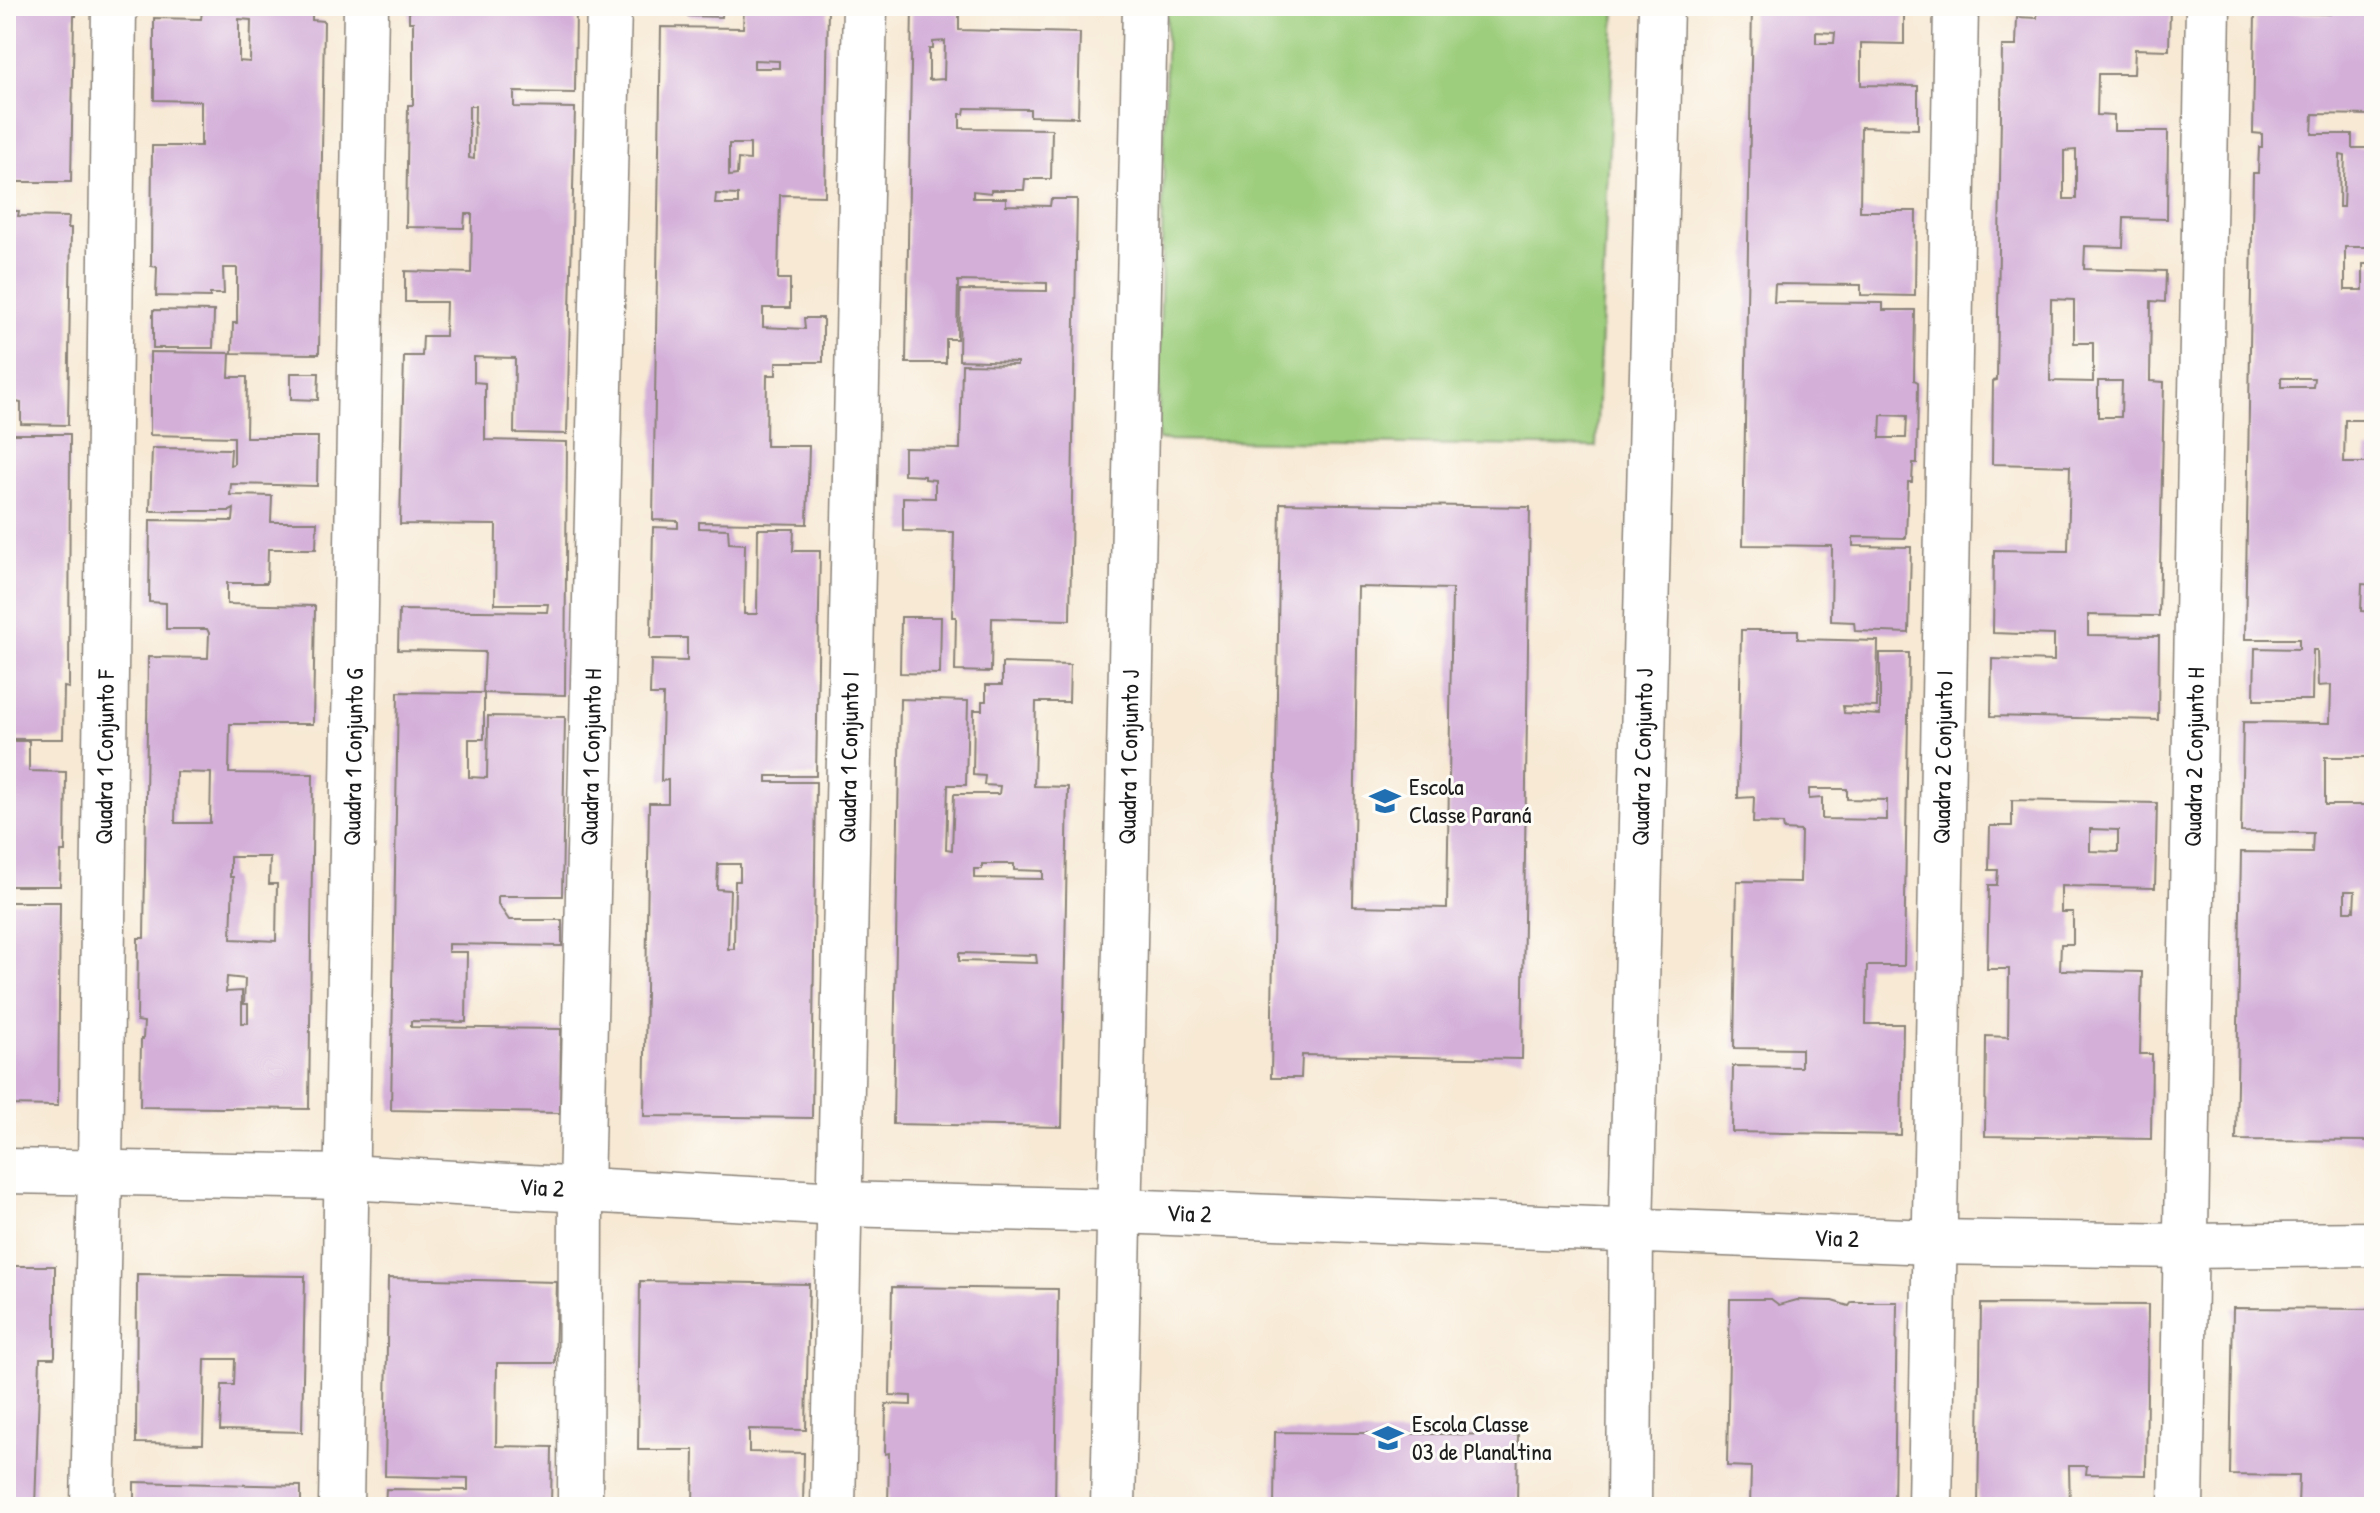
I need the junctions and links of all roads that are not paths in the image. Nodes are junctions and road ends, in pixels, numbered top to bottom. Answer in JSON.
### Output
{"nodes":[{"id":1,"x":114,"y":6,"type":"edge"},
{"id":2,"x":366,"y":6,"type":"edge"},
{"id":3,"x":609,"y":6,"type":"edge"},
{"id":4,"x":865,"y":6,"type":"edge"},
{"id":5,"x":1145,"y":6,"type":"edge"},
{"id":6,"x":1661,"y":6,"type":"edge"},
{"id":7,"x":1956,"y":6,"type":"edge"},
{"id":8,"x":2208,"y":6,"type":"edge"},
{"id":9,"x":6,"y":1171,"type":"edge"},
{"id":10,"x":100,"y":1172,"type":"junction"},
{"id":11,"x":346,"y":1177,"type":"junction"},
{"id":12,"x":581,"y":1191,"type":"junction"},
{"id":13,"x":840,"y":1204,"type":"junction"},
{"id":14,"x":1118,"y":1211,"type":"junction"},
{"id":15,"x":1631,"y":1231,"type":"junction"},
{"id":16,"x":1933,"y":1242,"type":"junction"},
{"id":17,"x":2374,"y":1244,"type":"edge"},
{"id":18,"x":2186,"y":1246,"type":"junction"},
{"id":19,"x":93,"y":1507,"type":"edge"},
{"id":20,"x":341,"y":1507,"type":"edge"},
{"id":21,"x":580,"y":1507,"type":"edge"},
{"id":22,"x":833,"y":1507,"type":"edge"},
{"id":23,"x":1113,"y":1507,"type":"edge"},
{"id":24,"x":1629,"y":1507,"type":"edge"},
{"id":25,"x":1930,"y":1507,"type":"edge"},
{"id":26,"x":2181,"y":1507,"type":"edge"}],
"edges":[{"from":1,"to":10,"type":"street","name":"Quadra 1 Conjunto F"},
{"from":2,"to":11,"type":"street","name":"Quadra 1 Conjunto G"},
{"from":3,"to":12,"type":"street","name":"Quadra 1 Conjunto H"},
{"from":4,"to":13,"type":"street","name":"Quadra 1 Conjunto I"},
{"from":5,"to":14,"type":"street","name":"Quadra 1 Conjunto J"},
{"from":6,"to":15,"type":"street","name":"Quadra 2 Conjunto J"},
{"from":7,"to":16,"type":"street","name":"Quadra 2 Conjunto I"},
{"from":8,"to":18,"type":"street","name":"Quadra 2 Conjunto H"},
{"from":9,"to":10,"type":"street","name":"Via 2"},
{"from":10,"to":11,"type":"street","name":"Via 2"},
{"from":10,"to":19,"type":"street","name":"Quadra 1 Conjunto F"},
{"from":11,"to":12,"type":"street","name":"Via 2"},
{"from":11,"to":20,"type":"street","name":"Quadra 1 Conjunto G"},
{"from":12,"to":13,"type":"street","name":"Via 2"},
{"from":12,"to":21,"type":"street","name":"Quadra 1 Conjunto H"},
{"from":13,"to":14,"type":"street","name":"Via 2"},
{"from":13,"to":22,"type":"street","name":"Quadra 1 Conjunto I"},
{"from":14,"to":15,"type":"street","name":"Via 2"},
{"from":14,"to":23,"type":"street","name":"Quadra 1 Conjunto J"},
{"from":15,"to":16,"type":"street","name":"Via 2"},
{"from":15,"to":24,"type":"street","name":"Quadra 2 Conjunto J"},
{"from":16,"to":18,"type":"street","name":"Via 2"},
{"from":16,"to":25,"type":"street","name":"Quadra 2 Conjunto I"},
{"from":17,"to":18,"type":"street","name":"Via 2"},
{"from":18,"to":26,"type":"street","name":"Quadra 2 Conjunto H"}]}
